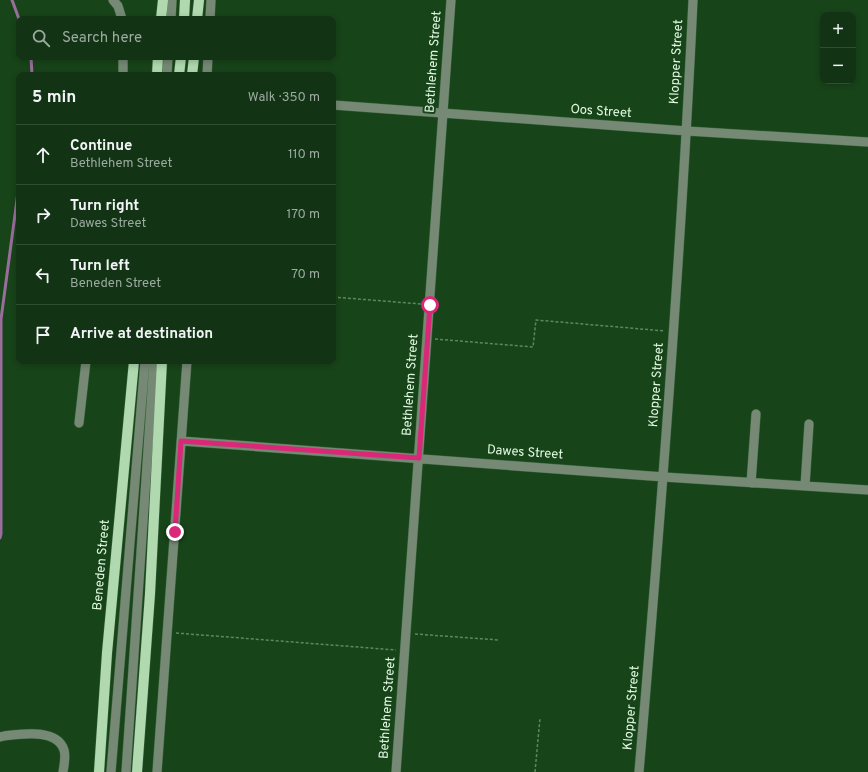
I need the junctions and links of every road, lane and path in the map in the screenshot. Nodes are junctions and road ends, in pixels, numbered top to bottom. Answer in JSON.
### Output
{"nodes":[{"id":1,"x":114,"y":0,"type":"edge"},
{"id":2,"x":162,"y":0,"type":"edge"},
{"id":3,"x":172,"y":0,"type":"edge"},
{"id":4,"x":178,"y":0,"type":"edge"},
{"id":5,"x":185,"y":0,"type":"edge"},
{"id":6,"x":199,"y":0,"type":"edge"},
{"id":7,"x":211,"y":0,"type":"edge"},
{"id":8,"x":451,"y":0,"type":"edge"},
{"id":9,"x":693,"y":0,"type":"edge"},
{"id":10,"x":121,"y":16,"type":"edge"},
{"id":11,"x":161,"y":16,"type":"edge"},
{"id":12,"x":171,"y":16,"type":"edge"},
{"id":13,"x":176,"y":16,"type":"edge"},
{"id":14,"x":184,"y":16,"type":"edge"},
{"id":15,"x":197,"y":16,"type":"edge"},
{"id":16,"x":210,"y":16,"type":"edge"},
{"id":17,"x":123,"y":60,"type":"edge"},
{"id":18,"x":158,"y":60,"type":"edge"},
{"id":19,"x":168,"y":60,"type":"edge"},
{"id":20,"x":174,"y":60,"type":"edge"},
{"id":21,"x":181,"y":60,"type":"edge"},
{"id":22,"x":194,"y":60,"type":"edge"},
{"id":23,"x":208,"y":60,"type":"edge"},
{"id":24,"x":123,"y":72,"type":"edge"},
{"id":25,"x":157,"y":72,"type":"edge"},
{"id":26,"x":167,"y":72,"type":"edge"},
{"id":27,"x":172,"y":72,"type":"edge"},
{"id":28,"x":179,"y":72,"type":"edge"},
{"id":29,"x":192,"y":72,"type":"edge"},
{"id":30,"x":207,"y":72,"type":"edge"},
{"id":31,"x":336,"y":105,"type":"edge"},
{"id":32,"x":442,"y":113,"type":"junction"},
{"id":33,"x":687,"y":131,"type":"junction"},
{"id":34,"x":868,"y":142,"type":"edge"},
{"id":35,"x":336,"y":297,"type":"edge"},
{"id":36,"x":430,"y":305,"type":"junction"},
{"id":37,"x":674,"y":332,"type":"junction"},
{"id":38,"x":427,"y":338,"type":"junction"},
{"id":39,"x":86,"y":364,"type":"edge"},
{"id":40,"x":134,"y":364,"type":"edge"},
{"id":41,"x":145,"y":364,"type":"edge"},
{"id":42,"x":154,"y":364,"type":"edge"},
{"id":43,"x":162,"y":364,"type":"edge"},
{"id":44,"x":187,"y":364,"type":"edge"},
{"id":45,"x":756,"y":414,"type":"dead end"},
{"id":46,"x":79,"y":423,"type":"dead end"},
{"id":47,"x":809,"y":424,"type":"dead end"},
{"id":48,"x":181,"y":441,"type":"junction"},
{"id":49,"x":419,"y":458,"type":"junction"},
{"id":50,"x":664,"y":477,"type":"junction"},
{"id":51,"x":751,"y":482,"type":"junction"},
{"id":52,"x":805,"y":486,"type":"junction"},
{"id":53,"x":868,"y":490,"type":"edge"},
{"id":54,"x":166,"y":633,"type":"junction"},
{"id":55,"x":407,"y":633,"type":"junction"},
{"id":56,"x":499,"y":640,"type":"dead end"},
{"id":57,"x":405,"y":651,"type":"junction"},
{"id":58,"x":540,"y":718,"type":"dead end"},
{"id":59,"x":0,"y":737,"type":"edge"},
{"id":60,"x":64,"y":772,"type":"edge"},
{"id":61,"x":99,"y":772,"type":"edge"},
{"id":62,"x":111,"y":772,"type":"edge"},
{"id":63,"x":126,"y":772,"type":"edge"},
{"id":64,"x":137,"y":772,"type":"edge"},
{"id":65,"x":157,"y":772,"type":"edge"},
{"id":66,"x":396,"y":772,"type":"edge"},
{"id":67,"x":535,"y":772,"type":"edge"},
{"id":68,"x":639,"y":772,"type":"edge"}],
"edges":[{"from":1,"to":10,"type":"street"},
{"from":2,"to":11,"type":"main road"},
{"from":3,"to":12,"type":"street"},
{"from":4,"to":13,"type":"street"},
{"from":5,"to":14,"type":"main road"},
{"from":6,"to":15,"type":"main road"},
{"from":7,"to":16,"type":"street"},
{"from":8,"to":32,"type":"street","name":"Bethlehem Street"},
{"from":9,"to":33,"type":"street","name":"Klopper Street"},
{"from":17,"to":24,"type":"street"},
{"from":18,"to":25,"type":"main road"},
{"from":19,"to":26,"type":"street"},
{"from":20,"to":27,"type":"street"},
{"from":21,"to":28,"type":"main road"},
{"from":22,"to":29,"type":"main road"},
{"from":23,"to":30,"type":"street"},
{"from":31,"to":32,"type":"street","name":"Oos Street"},
{"from":32,"to":33,"type":"street","name":"Oos Street"},
{"from":32,"to":36,"type":"street","name":"Bethlehem Street"},
{"from":33,"to":34,"type":"street","name":"Oos Street"},
{"from":33,"to":37,"type":"street","name":"Klopper Street"},
{"from":35,"to":36,"type":"path"},
{"from":36,"to":38,"type":"street","name":"Bethlehem Street"},
{"from":37,"to":38,"type":"path"},
{"from":37,"to":50,"type":"street","name":"Klopper Street"},
{"from":38,"to":49,"type":"street","name":"Bethlehem Street"},
{"from":39,"to":46,"type":"street"},
{"from":40,"to":61,"type":"main road","name":"Beneden Street"},
{"from":41,"to":62,"type":"street"},
{"from":42,"to":63,"type":"street"},
{"from":43,"to":64,"type":"main road"},
{"from":44,"to":48,"type":"street"},
{"from":45,"to":51,"type":"street"},
{"from":47,"to":52,"type":"street"},
{"from":48,"to":49,"type":"street","name":"Dawes Street"},
{"from":48,"to":54,"type":"street"},
{"from":49,"to":50,"type":"street","name":"Dawes Street"},
{"from":49,"to":55,"type":"street","name":"Bethlehem Street"},
{"from":50,"to":51,"type":"street","name":"Dawes Street"},
{"from":50,"to":68,"type":"street","name":"Klopper Street"},
{"from":51,"to":52,"type":"street","name":"Dawes Street"},
{"from":52,"to":53,"type":"street","name":"Dawes Street"},
{"from":54,"to":57,"type":"path"},
{"from":54,"to":65,"type":"street"},
{"from":55,"to":56,"type":"path"},
{"from":55,"to":57,"type":"street","name":"Bethlehem Street"},
{"from":57,"to":66,"type":"street","name":"Bethlehem Street"},
{"from":58,"to":67,"type":"path"},
{"from":59,"to":60,"type":"street"}]}
